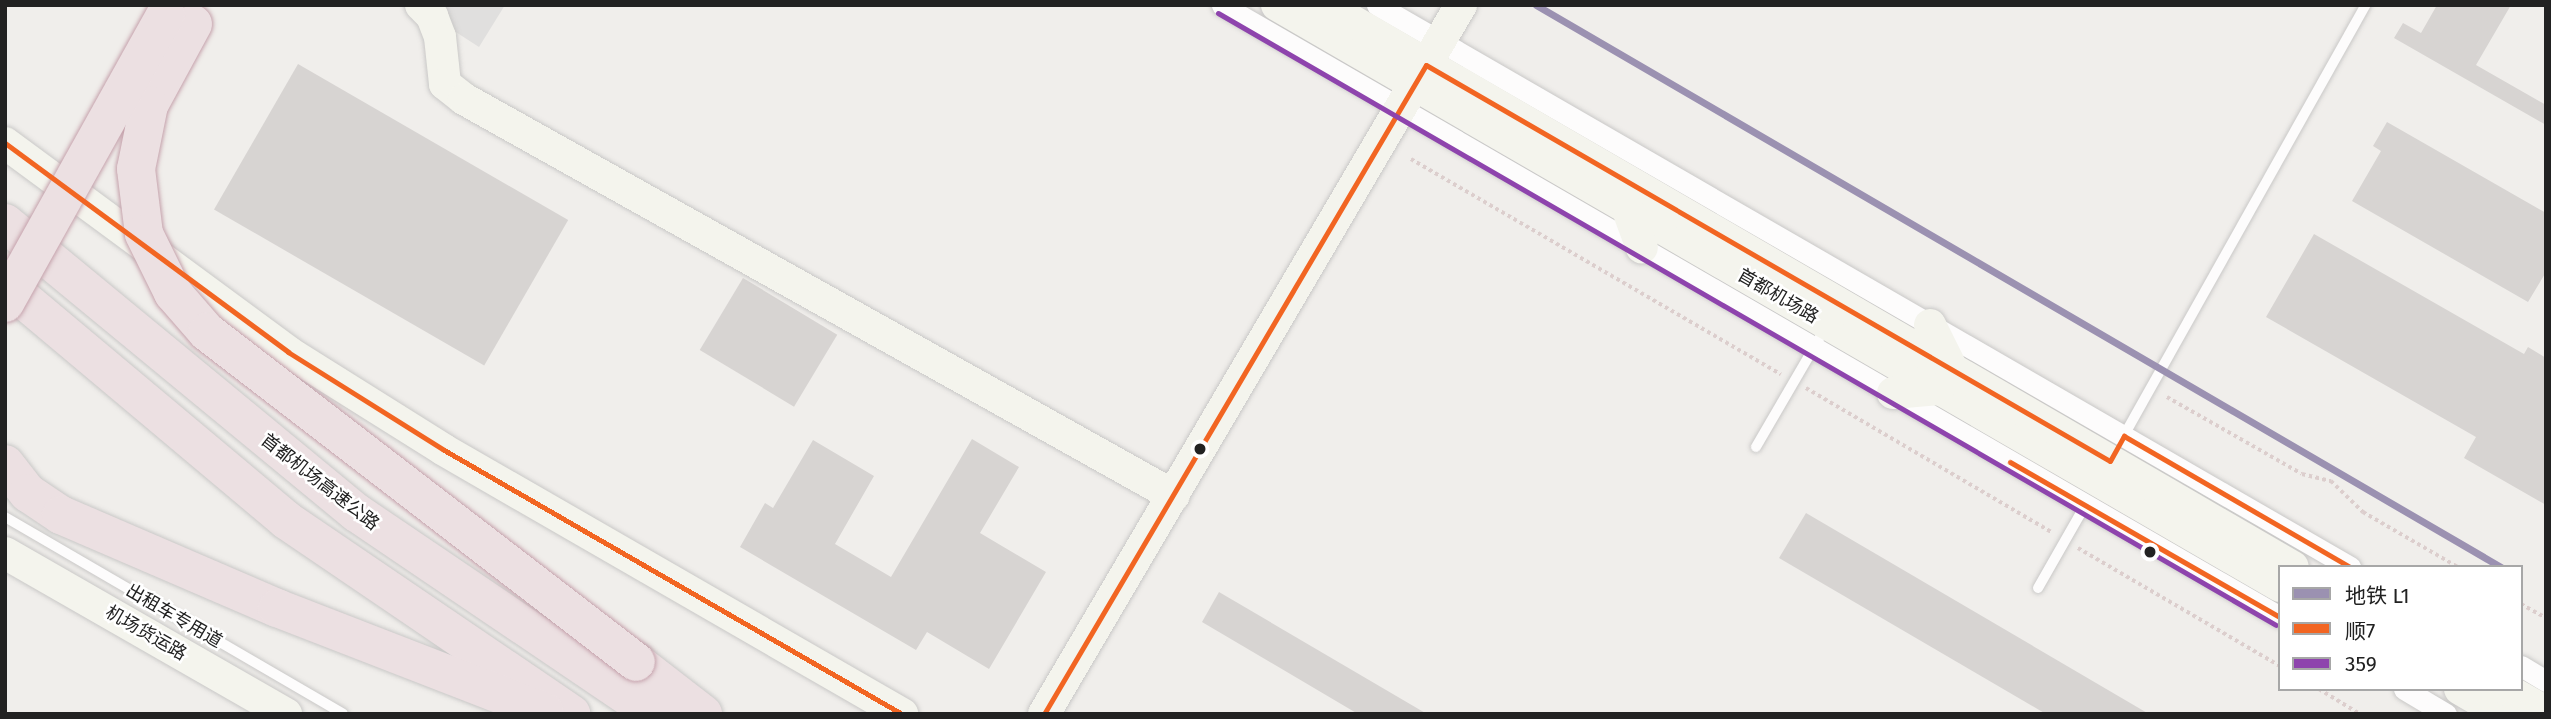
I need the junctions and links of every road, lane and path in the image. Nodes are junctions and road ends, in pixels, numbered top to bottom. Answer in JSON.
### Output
{"nodes":[{"id":1,"x":421,"y":5,"type":"edge"},
{"id":2,"x":1222,"y":5,"type":"edge"},
{"id":3,"x":1277,"y":5,"type":"edge"},
{"id":4,"x":1325,"y":5,"type":"edge"},
{"id":5,"x":1377,"y":5,"type":"edge"},
{"id":6,"x":1461,"y":5,"type":"edge"},
{"id":7,"x":2366,"y":5,"type":"edge"},
{"id":8,"x":184,"y":12,"type":"edge"},
{"id":9,"x":1420,"y":75,"type":"junction"},
{"id":10,"x":5,"y":143,"type":"edge"},
{"id":11,"x":1411,"y":159,"type":"dead end"},
{"id":12,"x":1682,"y":182,"type":"junction"},
{"id":13,"x":1635,"y":199,"type":"junction"},
{"id":14,"x":5,"y":223,"type":"edge"},
{"id":15,"x":1642,"y":248,"type":"junction"},
{"id":16,"x":5,"y":284,"type":"edge"},
{"id":17,"x":5,"y":303,"type":"edge"},
{"id":18,"x":1827,"y":325,"type":"junction"},
{"id":19,"x":1930,"y":325,"type":"junction"},
{"id":20,"x":1946,"y":379,"type":"junction"},
{"id":21,"x":1794,"y":382,"type":"junction"},
{"id":22,"x":1893,"y":393,"type":"junction"},
{"id":23,"x":2167,"y":397,"type":"dead end"},
{"id":24,"x":1756,"y":447,"type":"dead end"},
{"id":25,"x":5,"y":464,"type":"edge"},
{"id":26,"x":2104,"y":471,"type":"junction"},
{"id":27,"x":1174,"y":496,"type":"junction"},
{"id":28,"x":5,"y":517,"type":"edge"},
{"id":29,"x":2065,"y":540,"type":"junction"},
{"id":30,"x":5,"y":553,"type":"edge"},
{"id":31,"x":2289,"y":565,"type":"edge"},
{"id":32,"x":2345,"y":565,"type":"edge"},
{"id":33,"x":2455,"y":565,"type":"edge"},
{"id":34,"x":2278,"y":585,"type":"edge"},
{"id":35,"x":2038,"y":588,"type":"dead end"},
{"id":36,"x":2523,"y":605,"type":"edge"},
{"id":37,"x":2278,"y":615,"type":"edge"},
{"id":38,"x":2546,"y":618,"type":"edge"},
{"id":39,"x":2278,"y":665,"type":"edge"},
{"id":40,"x":2523,"y":667,"type":"edge"},
{"id":41,"x":2546,"y":681,"type":"edge"},
{"id":42,"x":2322,"y":691,"type":"edge"},
{"id":43,"x":2407,"y":691,"type":"edge"},
{"id":44,"x":2463,"y":691,"type":"edge"},
{"id":45,"x":2509,"y":691,"type":"edge"},
{"id":46,"x":2546,"y":712,"type":"edge"},
{"id":47,"x":286,"y":714,"type":"edge"},
{"id":48,"x":343,"y":714,"type":"edge"},
{"id":49,"x":550,"y":714,"type":"edge"},
{"id":50,"x":571,"y":714,"type":"edge"},
{"id":51,"x":654,"y":714,"type":"edge"},
{"id":52,"x":703,"y":714,"type":"edge"},
{"id":53,"x":902,"y":714,"type":"edge"},
{"id":54,"x":1044,"y":714,"type":"edge"},
{"id":55,"x":2360,"y":714,"type":"edge"},
{"id":56,"x":2446,"y":714,"type":"edge"},
{"id":57,"x":2503,"y":714,"type":"edge"}],
"edges":[{"from":1,"to":27,"type":"street"},
{"from":2,"to":9,"type":"street","name":"首都机场路"},
{"from":3,"to":9,"type":"street","name":"首都机场路"},
{"from":4,"to":9,"type":"street","name":"首都机场路"},
{"from":5,"to":9,"type":"street","name":"首都机场路"},
{"from":6,"to":9,"type":"street"},
{"from":7,"to":26,"type":"lane"},
{"from":8,"to":17,"type":"highway","bridge":true},
{"from":8,"to":52,"type":"highway","bridge":true},
{"from":9,"to":12,"type":"street","name":"首都机场路"},
{"from":9,"to":13,"type":"street","name":"首都机场路"},
{"from":9,"to":15,"type":"street","name":"首都机场路"},
{"from":9,"to":27,"type":"street"},
{"from":10,"to":53,"type":"street"},
{"from":11,"to":21,"type":"path"},
{"from":12,"to":13,"type":"street"},
{"from":12,"to":19,"type":"street","name":"首都机场路"},
{"from":13,"to":15,"type":"street"},
{"from":13,"to":18,"type":"street","name":"首都机场路"},
{"from":14,"to":51,"type":"highway","name":"首都机场高速公路"},
{"from":15,"to":18,"type":"street","name":"首都机场路"},
{"from":16,"to":50,"type":"highway"},
{"from":18,"to":20,"type":"street","name":"首都机场路"},
{"from":18,"to":21,"type":"lane"},
{"from":18,"to":22,"type":"street","name":"首都机场路"},
{"from":19,"to":20,"type":"street"},
{"from":19,"to":26,"type":"street","name":"首都机场路"},
{"from":20,"to":22,"type":"street"},
{"from":20,"to":26,"type":"street","name":"首都机场路"},
{"from":21,"to":24,"type":"lane"},
{"from":21,"to":29,"type":"path"},
{"from":22,"to":26,"type":"street","name":"首都机场路"},
{"from":23,"to":33,"type":"path"},
{"from":25,"to":49,"type":"highway"},
{"from":26,"to":29,"type":"lane"},
{"from":26,"to":31,"type":"street","name":"首都机场路"},
{"from":26,"to":32,"type":"street","name":"首都机场路"},
{"from":26,"to":34,"type":"street","name":"首都机场路"},
{"from":26,"to":37,"type":"street","name":"首都机场路"},
{"from":27,"to":54,"type":"street"},
{"from":28,"to":48,"type":"lane","name":"出租车专用道"},
{"from":29,"to":35,"type":"lane"},
{"from":29,"to":39,"type":"path"},
{"from":30,"to":47,"type":"street","name":"机场货运路"},
{"from":36,"to":38,"type":"path"},
{"from":40,"to":41,"type":"street"},
{"from":42,"to":55,"type":"path"},
{"from":43,"to":56,"type":"street"},
{"from":44,"to":57,"type":"street"},
{"from":45,"to":46,"type":"street"}]}
